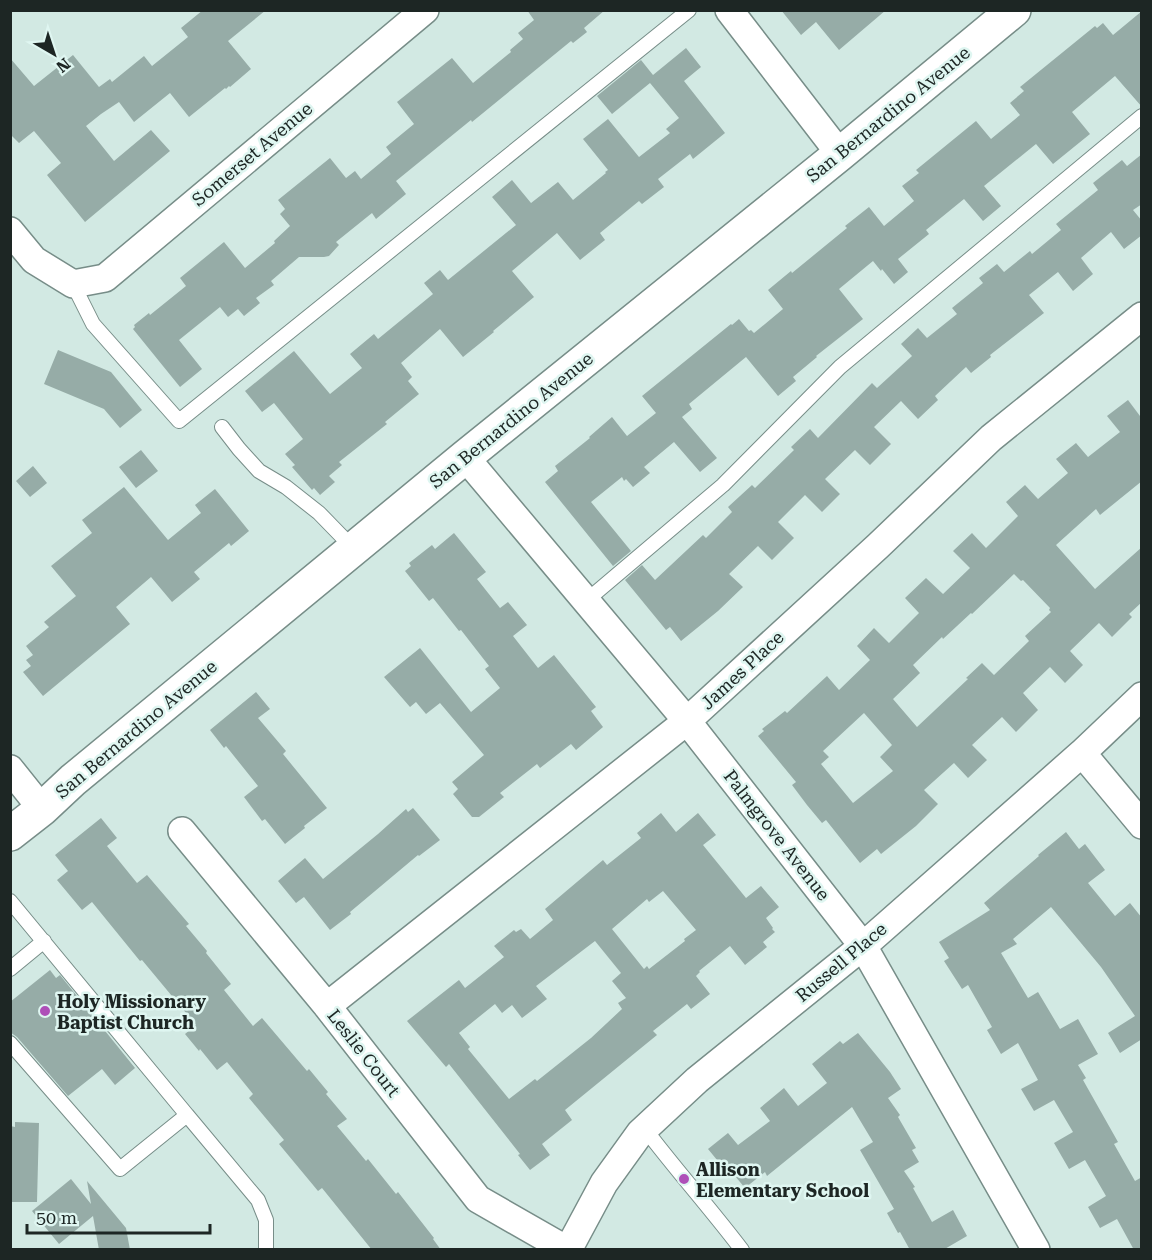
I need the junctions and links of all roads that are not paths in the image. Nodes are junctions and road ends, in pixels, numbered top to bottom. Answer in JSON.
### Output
{"nodes":[{"id":1,"x":425,"y":10,"type":"edge"},
{"id":2,"x":689,"y":10,"type":"edge"},
{"id":3,"x":729,"y":10,"type":"edge"},
{"id":4,"x":1014,"y":10,"type":"edge"},
{"id":5,"x":1142,"y":116,"type":"edge"},
{"id":6,"x":840,"y":154,"type":"junction"},
{"id":7,"x":10,"y":231,"type":"edge"},
{"id":8,"x":73,"y":284,"type":"junction"},
{"id":9,"x":1142,"y":316,"type":"edge"},
{"id":10,"x":222,"y":427,"type":"dead end"},
{"id":11,"x":465,"y":457,"type":"junction"},
{"id":12,"x":354,"y":549,"type":"junction"},
{"id":13,"x":586,"y":601,"type":"junction"},
{"id":14,"x":1142,"y":696,"type":"edge"},
{"id":15,"x":687,"y":721,"type":"junction"},
{"id":16,"x":1082,"y":753,"type":"junction"},
{"id":17,"x":10,"y":769,"type":"edge"},
{"id":18,"x":42,"y":808,"type":"junction"},
{"id":19,"x":1142,"y":825,"type":"edge"},
{"id":20,"x":182,"y":831,"type":"dead end"},
{"id":21,"x":10,"y":834,"type":"edge"},
{"id":22,"x":10,"y":901,"type":"edge"},
{"id":23,"x":16,"y":918,"type":"edge"},
{"id":24,"x":44,"y":941,"type":"junction"},
{"id":25,"x":863,"y":946,"type":"junction"},
{"id":26,"x":10,"y":969,"type":"edge"},
{"id":27,"x":327,"y":1006,"type":"junction"},
{"id":28,"x":10,"y":1043,"type":"edge"},
{"id":29,"x":187,"y":1115,"type":"junction"},
{"id":30,"x":645,"y":1129,"type":"junction"},
{"id":31,"x":266,"y":1250,"type":"edge"},
{"id":32,"x":568,"y":1250,"type":"edge"},
{"id":33,"x":742,"y":1250,"type":"edge"},
{"id":34,"x":1036,"y":1250,"type":"edge"}],
"edges":[{"from":1,"to":8,"type":"street","name":"Somerset Avenue"},
{"from":2,"to":8,"type":"lane"},
{"from":3,"to":6,"type":"street"},
{"from":4,"to":6,"type":"main road","name":"San Bernardino Avenue"},
{"from":5,"to":13,"type":"lane"},
{"from":6,"to":11,"type":"main road","name":"San Bernardino Avenue"},
{"from":7,"to":8,"type":"street"},
{"from":9,"to":15,"type":"street","name":"James Place"},
{"from":10,"to":12,"type":"lane"},
{"from":11,"to":12,"type":"main road","name":"San Bernardino Avenue"},
{"from":11,"to":13,"type":"street","name":"Palmgrove Avenue"},
{"from":12,"to":18,"type":"main road","name":"San Bernardino Avenue"},
{"from":13,"to":15,"type":"street","name":"Palmgrove Avenue"},
{"from":14,"to":16,"type":"street","name":"Russell Place"},
{"from":15,"to":25,"type":"street","name":"Palmgrove Avenue"},
{"from":15,"to":27,"type":"street","name":"James Place"},
{"from":16,"to":19,"type":"street"},
{"from":16,"to":25,"type":"street","name":"Russell Place"},
{"from":17,"to":18,"type":"street"},
{"from":18,"to":21,"type":"main road","name":"San Bernardino Avenue"},
{"from":20,"to":27,"type":"street","name":"Leslie Court"},
{"from":22,"to":23,"type":"lane"},
{"from":23,"to":24,"type":"lane"},
{"from":24,"to":26,"type":"lane"},
{"from":24,"to":29,"type":"lane"},
{"from":25,"to":30,"type":"street","name":"Russell Place"},
{"from":25,"to":34,"type":"street","name":"Palmgrove Avenue"},
{"from":27,"to":32,"type":"street","name":"Leslie Court"},
{"from":28,"to":29,"type":"lane"},
{"from":29,"to":31,"type":"lane"},
{"from":30,"to":32,"type":"street","name":"Russell Place"},
{"from":30,"to":33,"type":"lane"}]}
